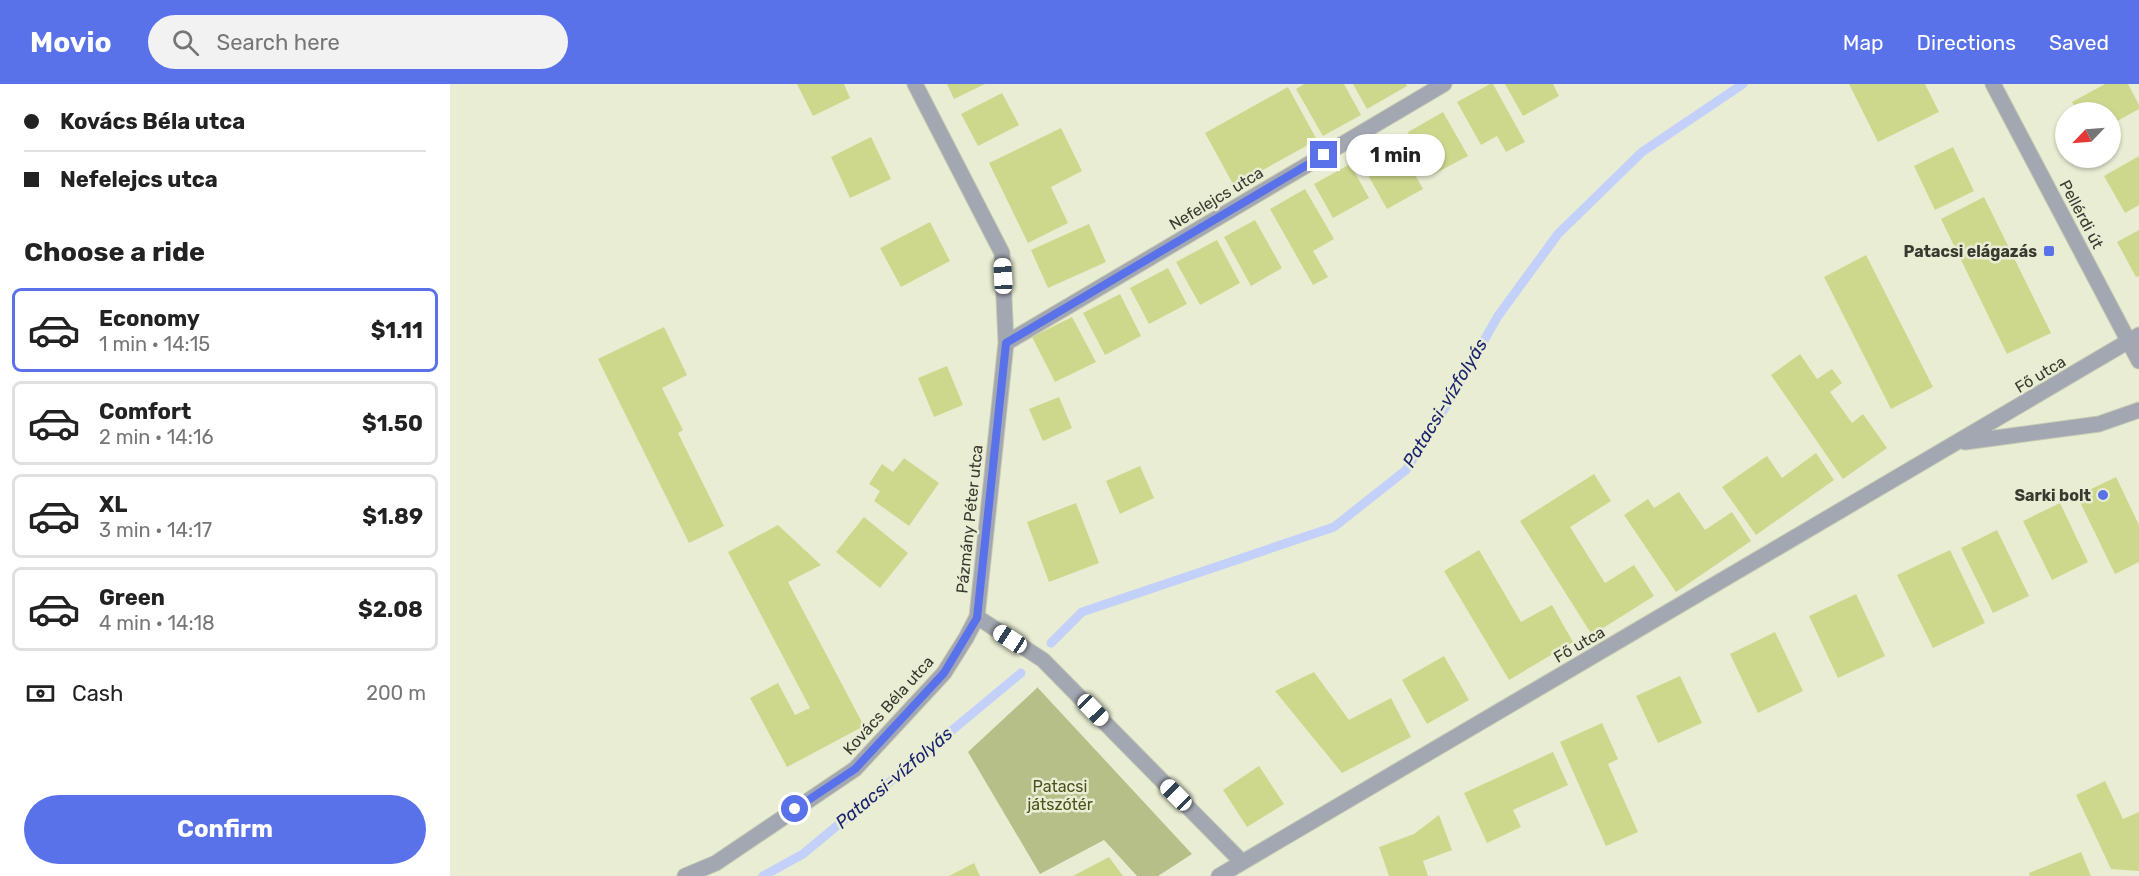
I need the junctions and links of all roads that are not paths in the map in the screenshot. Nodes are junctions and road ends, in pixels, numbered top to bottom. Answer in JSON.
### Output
{"nodes":[{"id":1,"x":915,"y":84,"type":"edge"},
{"id":2,"x":1444,"y":84,"type":"edge"},
{"id":3,"x":1993,"y":84,"type":"edge"},
{"id":4,"x":2134,"y":338,"type":"edge"},
{"id":5,"x":1006,"y":343,"type":"junction"},
{"id":6,"x":2139,"y":361,"type":"edge"},
{"id":7,"x":2139,"y":410,"type":"edge"},
{"id":8,"x":1959,"y":443,"type":"junction"},
{"id":9,"x":977,"y":618,"type":"junction"},
{"id":10,"x":1242,"y":862,"type":"junction"},
{"id":11,"x":685,"y":876,"type":"edge"},
{"id":12,"x":1219,"y":876,"type":"edge"}],
"edges":[{"from":1,"to":5,"type":"street","name":"Pázmány Péter utca"},
{"from":2,"to":5,"type":"street","name":"Nefelejcs utca"},
{"from":3,"to":4,"type":"street","name":"Pellérdi út"},
{"from":4,"to":6,"type":"street","name":"Pellérdi út"},
{"from":4,"to":8,"type":"street","name":"Fő utca"},
{"from":5,"to":9,"type":"street","name":"Pázmány Péter utca"},
{"from":7,"to":8,"type":"street","name":"Fő utca"},
{"from":8,"to":10,"type":"street","name":"Fő utca"},
{"from":9,"to":10,"type":"street","name":"Pázmány Péter utca"},
{"from":9,"to":11,"type":"street","name":"Kovács Béla utca"},
{"from":10,"to":12,"type":"street","name":"Fő utca"}]}
